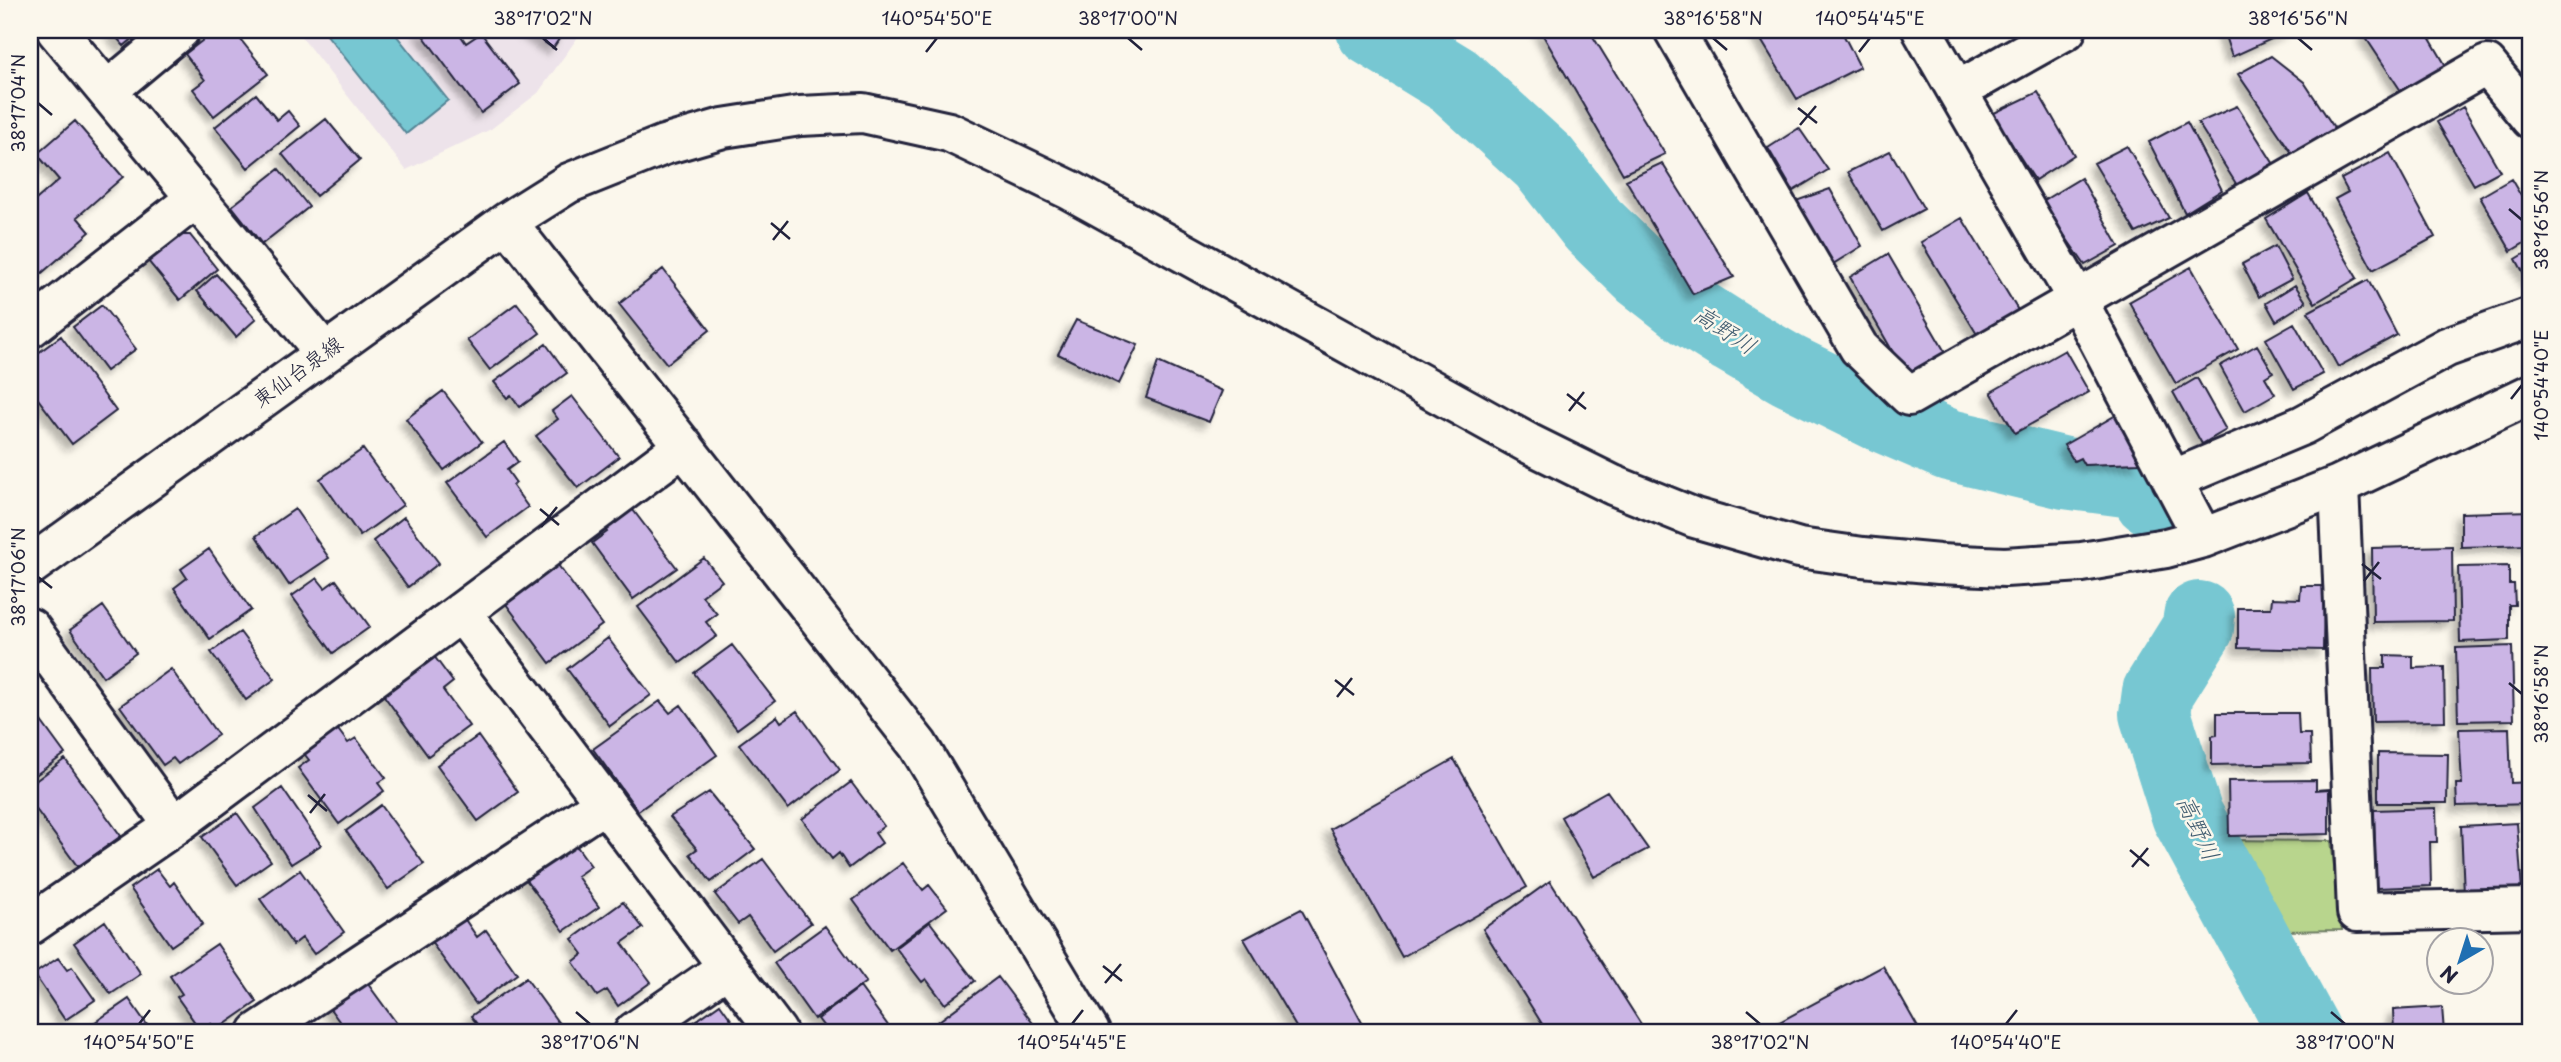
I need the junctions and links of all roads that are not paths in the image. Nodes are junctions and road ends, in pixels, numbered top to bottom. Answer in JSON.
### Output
{"nodes":[{"id":1,"x":56,"y":30,"type":"edge"},
{"id":2,"x":180,"y":30,"type":"edge"},
{"id":3,"x":1674,"y":30,"type":"edge"},
{"id":4,"x":1922,"y":30,"type":"edge"},
{"id":5,"x":2066,"y":30,"type":"edge"},
{"id":6,"x":108,"y":90,"type":"junction"},
{"id":7,"x":1957,"y":91,"type":"junction"},
{"id":8,"x":2531,"y":119,"type":"edge"},
{"id":9,"x":195,"y":199,"type":"junction"},
{"id":10,"x":507,"y":222,"type":"junction"},
{"id":11,"x":2077,"y":299,"type":"junction"},
{"id":12,"x":2531,"y":317,"type":"edge"},
{"id":13,"x":30,"y":328,"type":"edge"},
{"id":14,"x":325,"y":353,"type":"junction"},
{"id":15,"x":2531,"y":394,"type":"edge"},
{"id":16,"x":684,"y":446,"type":"junction"},
{"id":17,"x":2172,"y":480,"type":"junction"},
{"id":18,"x":2339,"y":485,"type":"junction"},
{"id":19,"x":2203,"y":538,"type":"junction"},
{"id":20,"x":30,"y":566,"type":"edge"},
{"id":21,"x":461,"y":612,"type":"junction"},
{"id":22,"x":30,"y":628,"type":"edge"},
{"id":23,"x":605,"y":803,"type":"junction"},
{"id":24,"x":174,"y":826,"type":"junction"},
{"id":25,"x":2531,"y":908,"type":"edge"},
{"id":26,"x":30,"y":925,"type":"edge"},
{"id":27,"x":728,"y":967,"type":"junction"},
{"id":28,"x":258,"y":1032,"type":"edge"},
{"id":29,"x":634,"y":1032,"type":"edge"},
{"id":30,"x":777,"y":1032,"type":"edge"},
{"id":31,"x":1090,"y":1032,"type":"edge"}],
"edges":[{"from":1,"to":6,"type":"street"},
{"from":2,"to":6,"type":"street"},
{"from":3,"to":11,"type":"street"},
{"from":4,"to":7,"type":"street"},
{"from":5,"to":7,"type":"street"},
{"from":6,"to":9,"type":"street"},
{"from":7,"to":11,"type":"street"},
{"from":8,"to":11,"type":"street"},
{"from":9,"to":13,"type":"street"},
{"from":9,"to":14,"type":"street"},
{"from":10,"to":14,"type":"street","name":"東仙台泉線"},
{"from":10,"to":16,"type":"street"},
{"from":10,"to":19,"type":"street","name":"東仙台泉線"},
{"from":11,"to":17,"type":"street"},
{"from":12,"to":17,"type":"street"},
{"from":14,"to":20,"type":"street","name":"東仙台泉線"},
{"from":15,"to":18,"type":"street","name":"東仙台泉線"},
{"from":16,"to":21,"type":"street"},
{"from":16,"to":31,"type":"street"},
{"from":17,"to":19,"type":"street"},
{"from":18,"to":19,"type":"street","name":"東仙台泉線"},
{"from":18,"to":25,"type":"street"},
{"from":21,"to":23,"type":"street"},
{"from":21,"to":24,"type":"street"},
{"from":22,"to":24,"type":"street"},
{"from":23,"to":27,"type":"street"},
{"from":23,"to":28,"type":"street"},
{"from":24,"to":26,"type":"street"},
{"from":27,"to":29,"type":"street"},
{"from":27,"to":30,"type":"street"}]}
